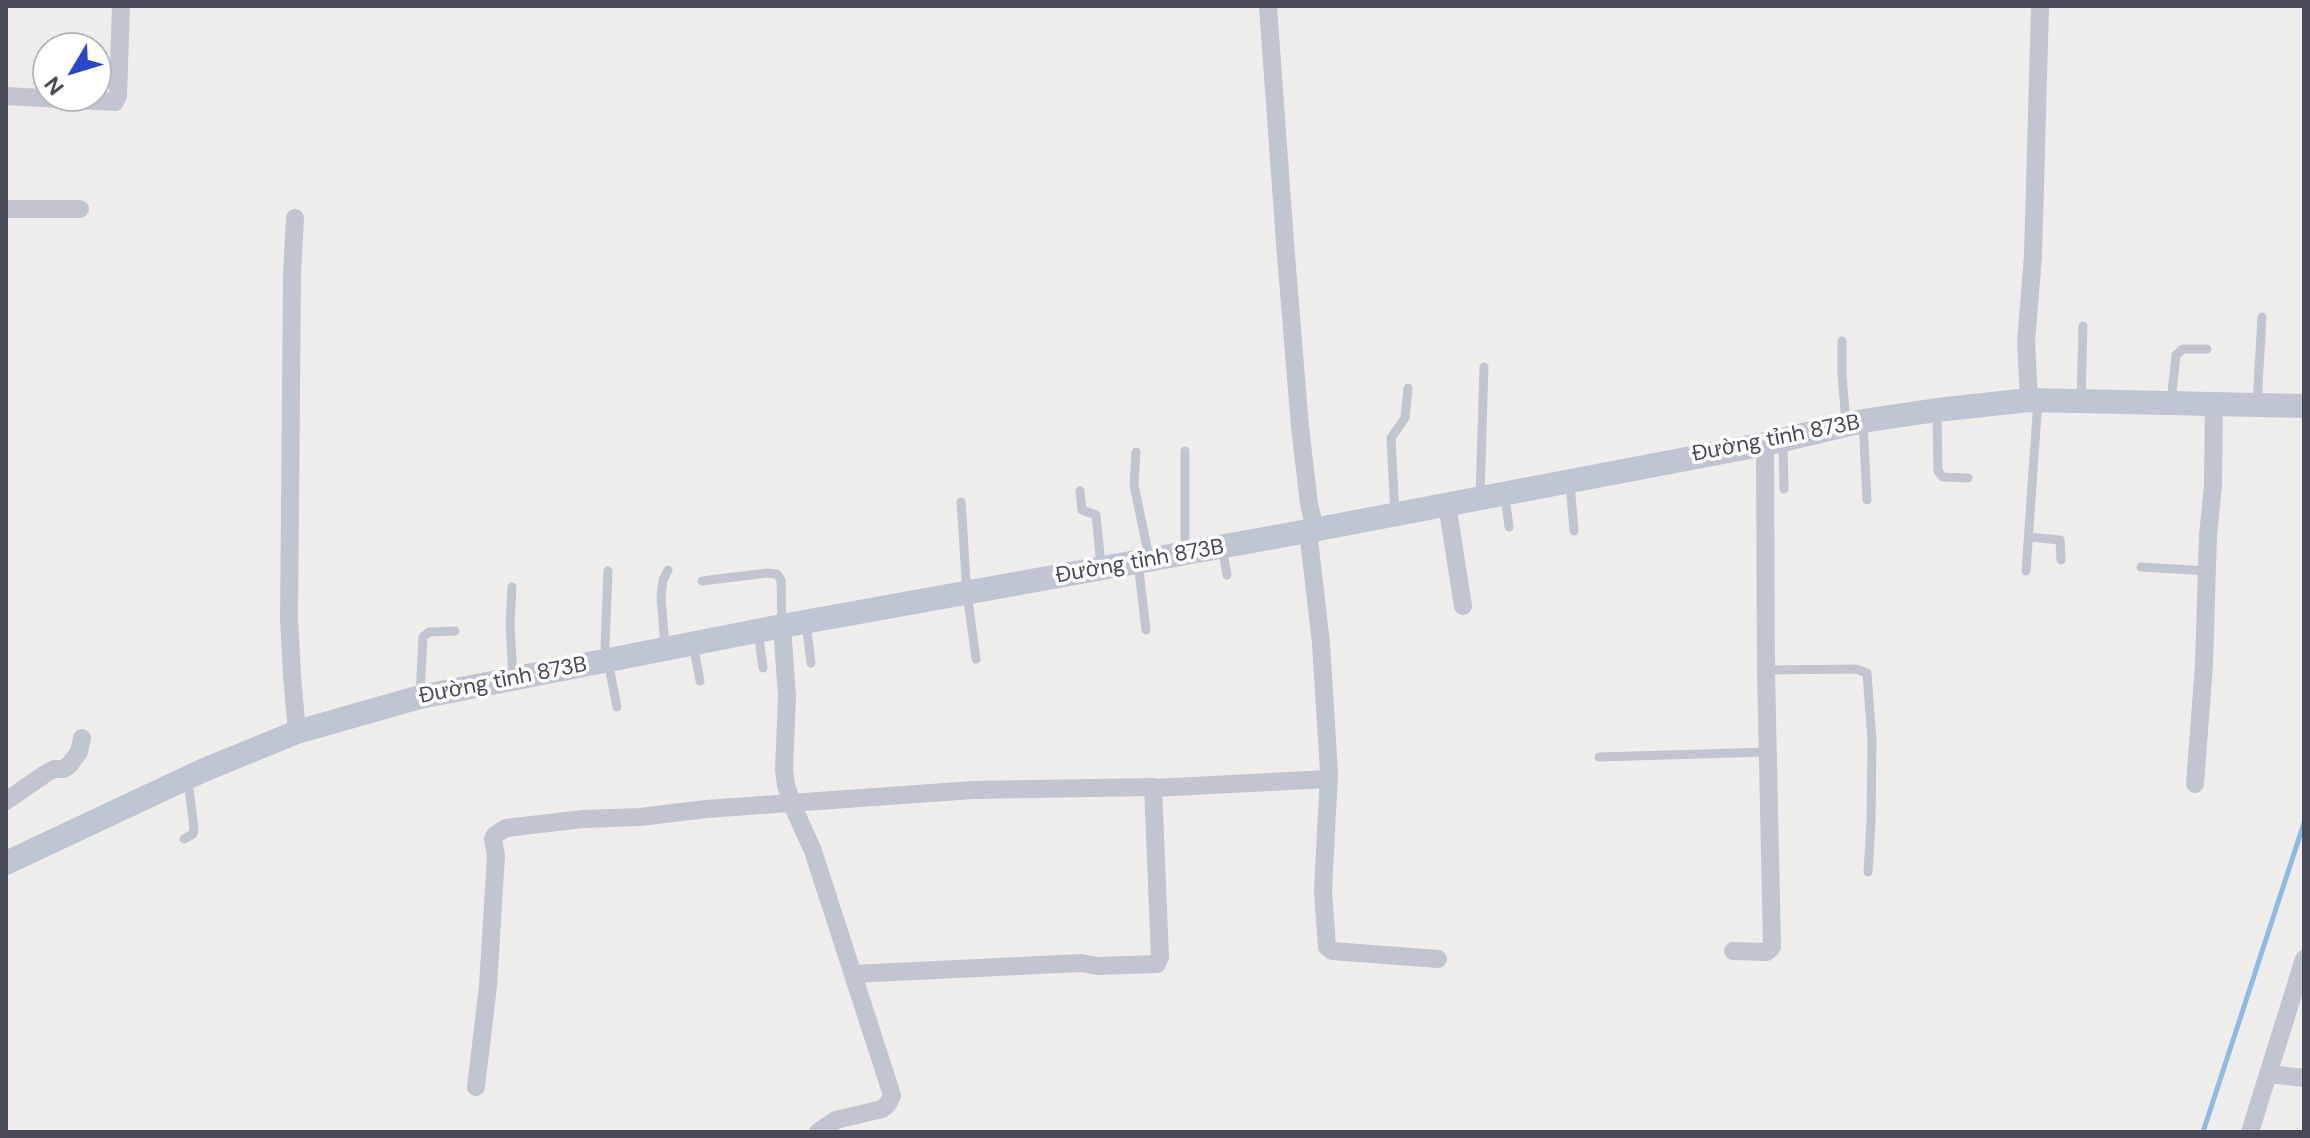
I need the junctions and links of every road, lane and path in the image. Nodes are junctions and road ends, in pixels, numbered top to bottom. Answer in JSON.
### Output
{"nodes":[{"id":1,"x":121,"y":6,"type":"edge"},
{"id":2,"x":1268,"y":6,"type":"edge"},
{"id":3,"x":2040,"y":6,"type":"edge"},
{"id":4,"x":6,"y":96,"type":"edge"},
{"id":5,"x":6,"y":209,"type":"edge"},
{"id":6,"x":80,"y":209,"type":"dead end"},
{"id":7,"x":295,"y":218,"type":"dead end"},
{"id":8,"x":2262,"y":317,"type":"dead end"},
{"id":9,"x":2083,"y":326,"type":"dead end"},
{"id":10,"x":1842,"y":341,"type":"dead end"},
{"id":11,"x":2207,"y":349,"type":"dead end"},
{"id":12,"x":1484,"y":367,"type":"dead end"},
{"id":13,"x":1408,"y":388,"type":"dead end"},
{"id":14,"x":2034,"y":400,"type":"junction"},
{"id":15,"x":2081,"y":401,"type":"junction"},
{"id":16,"x":2171,"y":402,"type":"junction"},
{"id":17,"x":2214,"y":403,"type":"junction"},
{"id":18,"x":2257,"y":404,"type":"junction"},
{"id":19,"x":2304,"y":406,"type":"edge"},
{"id":20,"x":1937,"y":410,"type":"junction"},
{"id":21,"x":1855,"y":423,"type":"junction"},
{"id":22,"x":1774,"y":442,"type":"junction"},
{"id":23,"x":1185,"y":451,"type":"dead end"},
{"id":24,"x":1136,"y":452,"type":"dead end"},
{"id":25,"x":1968,"y":478,"type":"dead end"},
{"id":26,"x":1570,"y":480,"type":"junction"},
{"id":27,"x":1784,"y":489,"type":"dead end"},
{"id":28,"x":1080,"y":491,"type":"dead end"},
{"id":29,"x":1505,"y":492,"type":"junction"},
{"id":30,"x":1480,"y":497,"type":"junction"},
{"id":31,"x":1867,"y":500,"type":"dead end"},
{"id":32,"x":961,"y":502,"type":"dead end"},
{"id":33,"x":1447,"y":504,"type":"junction"},
{"id":34,"x":1395,"y":514,"type":"junction"},
{"id":35,"x":1509,"y":527,"type":"dead end"},
{"id":36,"x":1312,"y":530,"type":"junction"},
{"id":37,"x":1574,"y":531,"type":"dead end"},
{"id":38,"x":2029,"y":537,"type":"junction"},
{"id":39,"x":1222,"y":547,"type":"junction"},
{"id":40,"x":1185,"y":554,"type":"junction"},
{"id":41,"x":2061,"y":560,"type":"dead end"},
{"id":42,"x":1144,"y":561,"type":"junction"},
{"id":43,"x":2141,"y":567,"type":"dead end"},
{"id":44,"x":1102,"y":568,"type":"junction"},
{"id":45,"x":668,"y":570,"type":"dead end"},
{"id":46,"x":608,"y":571,"type":"dead end"},
{"id":47,"x":2026,"y":571,"type":"dead end"},
{"id":48,"x":2208,"y":571,"type":"junction"},
{"id":49,"x":1227,"y":575,"type":"dead end"},
{"id":50,"x":702,"y":581,"type":"dead end"},
{"id":51,"x":512,"y":587,"type":"dead end"},
{"id":52,"x":967,"y":593,"type":"junction"},
{"id":53,"x":1463,"y":606,"type":"dead end"},
{"id":54,"x":794,"y":624,"type":"junction"},
{"id":55,"x":1146,"y":630,"type":"dead end"},
{"id":56,"x":455,"y":631,"type":"dead end"},
{"id":57,"x":758,"y":631,"type":"junction"},
{"id":58,"x":693,"y":644,"type":"junction"},
{"id":59,"x":666,"y":649,"type":"junction"},
{"id":60,"x":976,"y":659,"type":"dead end"},
{"id":61,"x":607,"y":661,"type":"junction"},
{"id":62,"x":811,"y":663,"type":"dead end"},
{"id":63,"x":763,"y":668,"type":"dead end"},
{"id":64,"x":1766,"y":670,"type":"junction"},
{"id":65,"x":513,"y":679,"type":"junction"},
{"id":66,"x":700,"y":681,"type":"dead end"},
{"id":67,"x":420,"y":697,"type":"junction"},
{"id":68,"x":617,"y":707,"type":"dead end"},
{"id":69,"x":297,"y":732,"type":"junction"},
{"id":70,"x":82,"y":738,"type":"dead end"},
{"id":71,"x":1768,"y":752,"type":"junction"},
{"id":72,"x":1599,"y":757,"type":"dead end"},
{"id":73,"x":187,"y":778,"type":"junction"},
{"id":74,"x":1328,"y":779,"type":"junction"},
{"id":75,"x":2195,"y":784,"type":"dead end"},
{"id":76,"x":1154,"y":788,"type":"junction"},
{"id":77,"x":6,"y":801,"type":"edge"},
{"id":78,"x":792,"y":804,"type":"junction"},
{"id":79,"x":184,"y":839,"type":"dead end"},
{"id":80,"x":6,"y":863,"type":"edge"},
{"id":81,"x":1868,"y":872,"type":"dead end"},
{"id":82,"x":1733,"y":951,"type":"dead end"},
{"id":83,"x":1438,"y":959,"type":"dead end"},
{"id":84,"x":2304,"y":959,"type":"edge"},
{"id":85,"x":853,"y":974,"type":"junction"},
{"id":86,"x":2269,"y":1074,"type":"junction"},
{"id":87,"x":2304,"y":1078,"type":"edge"},
{"id":88,"x":476,"y":1087,"type":"dead end"},
{"id":89,"x":872,"y":1122,"type":"edge"},
{"id":90,"x":818,"y":1132,"type":"edge"},
{"id":91,"x":2250,"y":1132,"type":"edge"}],
"edges":[{"from":1,"to":4,"type":"street"},
{"from":2,"to":36,"type":"street"},
{"from":3,"to":14,"type":"street"},
{"from":5,"to":6,"type":"street"},
{"from":7,"to":69,"type":"street"},
{"from":8,"to":18,"type":"lane"},
{"from":9,"to":15,"type":"lane"},
{"from":10,"to":21,"type":"lane"},
{"from":11,"to":16,"type":"lane"},
{"from":12,"to":30,"type":"lane"},
{"from":13,"to":34,"type":"lane"},
{"from":14,"to":15,"type":"main road","name":"Đường tỉnh 873B"},
{"from":14,"to":20,"type":"main road","name":"Đường tỉnh 873B"},
{"from":14,"to":38,"type":"lane"},
{"from":15,"to":16,"type":"main road","name":"Đường tỉnh 873B"},
{"from":16,"to":17,"type":"main road","name":"Đường tỉnh 873B"},
{"from":17,"to":18,"type":"main road","name":"Đường tỉnh 873B"},
{"from":17,"to":48,"type":"street"},
{"from":18,"to":19,"type":"main road","name":"Đường tỉnh 873B"},
{"from":20,"to":21,"type":"main road","name":"Đường tỉnh 873B"},
{"from":20,"to":25,"type":"lane"},
{"from":21,"to":22,"type":"main road","name":"Đường tỉnh 873B"},
{"from":21,"to":31,"type":"lane"},
{"from":22,"to":26,"type":"main road","name":"Đường tỉnh 873B"},
{"from":22,"to":27,"type":"lane"},
{"from":22,"to":64,"type":"street"},
{"from":23,"to":40,"type":"lane"},
{"from":24,"to":42,"type":"lane"},
{"from":26,"to":29,"type":"main road","name":"Đường tỉnh 873B"},
{"from":26,"to":37,"type":"lane"},
{"from":28,"to":44,"type":"lane"},
{"from":29,"to":30,"type":"main road","name":"Đường tỉnh 873B"},
{"from":29,"to":35,"type":"lane"},
{"from":30,"to":33,"type":"main road","name":"Đường tỉnh 873B"},
{"from":32,"to":52,"type":"lane"},
{"from":33,"to":34,"type":"main road","name":"Đường tỉnh 873B"},
{"from":33,"to":53,"type":"street"},
{"from":34,"to":36,"type":"main road","name":"Đường tỉnh 873B"},
{"from":36,"to":39,"type":"main road","name":"Đường tỉnh 873B"},
{"from":36,"to":74,"type":"street"},
{"from":38,"to":41,"type":"lane"},
{"from":38,"to":47,"type":"lane"},
{"from":39,"to":40,"type":"main road","name":"Đường tỉnh 873B"},
{"from":39,"to":49,"type":"lane"},
{"from":40,"to":42,"type":"main road","name":"Đường tỉnh 873B"},
{"from":42,"to":44,"type":"main road","name":"Đường tỉnh 873B"},
{"from":42,"to":55,"type":"lane"},
{"from":43,"to":48,"type":"lane"},
{"from":44,"to":52,"type":"main road","name":"Đường tỉnh 873B"},
{"from":45,"to":59,"type":"lane"},
{"from":46,"to":61,"type":"lane"},
{"from":48,"to":75,"type":"street"},
{"from":50,"to":54,"type":"lane"},
{"from":51,"to":65,"type":"lane"},
{"from":52,"to":54,"type":"main road","name":"Đường tỉnh 873B"},
{"from":52,"to":60,"type":"lane"},
{"from":54,"to":57,"type":"main road","name":"Đường tỉnh 873B"},
{"from":54,"to":62,"type":"lane"},
{"from":54,"to":78,"type":"street"},
{"from":56,"to":67,"type":"lane"},
{"from":57,"to":58,"type":"main road","name":"Đường tỉnh 873B"},
{"from":57,"to":63,"type":"lane"},
{"from":58,"to":59,"type":"main road","name":"Đường tỉnh 873B"},
{"from":58,"to":66,"type":"lane"},
{"from":59,"to":61,"type":"main road","name":"Đường tỉnh 873B"},
{"from":61,"to":65,"type":"main road","name":"Đường tỉnh 873B"},
{"from":61,"to":68,"type":"lane"},
{"from":64,"to":71,"type":"street"},
{"from":64,"to":81,"type":"lane"},
{"from":65,"to":67,"type":"main road","name":"Đường tỉnh 873B"},
{"from":67,"to":69,"type":"main road","name":"Đường tỉnh 873B"},
{"from":69,"to":73,"type":"main road","name":"Đường tỉnh 873B"},
{"from":70,"to":77,"type":"street"},
{"from":71,"to":72,"type":"lane"},
{"from":71,"to":82,"type":"street"},
{"from":73,"to":79,"type":"lane"},
{"from":73,"to":80,"type":"main road","name":"Đường tỉnh 873B"},
{"from":74,"to":76,"type":"street"},
{"from":74,"to":83,"type":"street"},
{"from":76,"to":78,"type":"street"},
{"from":76,"to":85,"type":"street"},
{"from":78,"to":85,"type":"street"},
{"from":78,"to":88,"type":"street"},
{"from":84,"to":86,"type":"street"},
{"from":85,"to":89,"type":"street"},
{"from":86,"to":87,"type":"street"},
{"from":86,"to":91,"type":"street"},
{"from":89,"to":90,"type":"street"}]}
